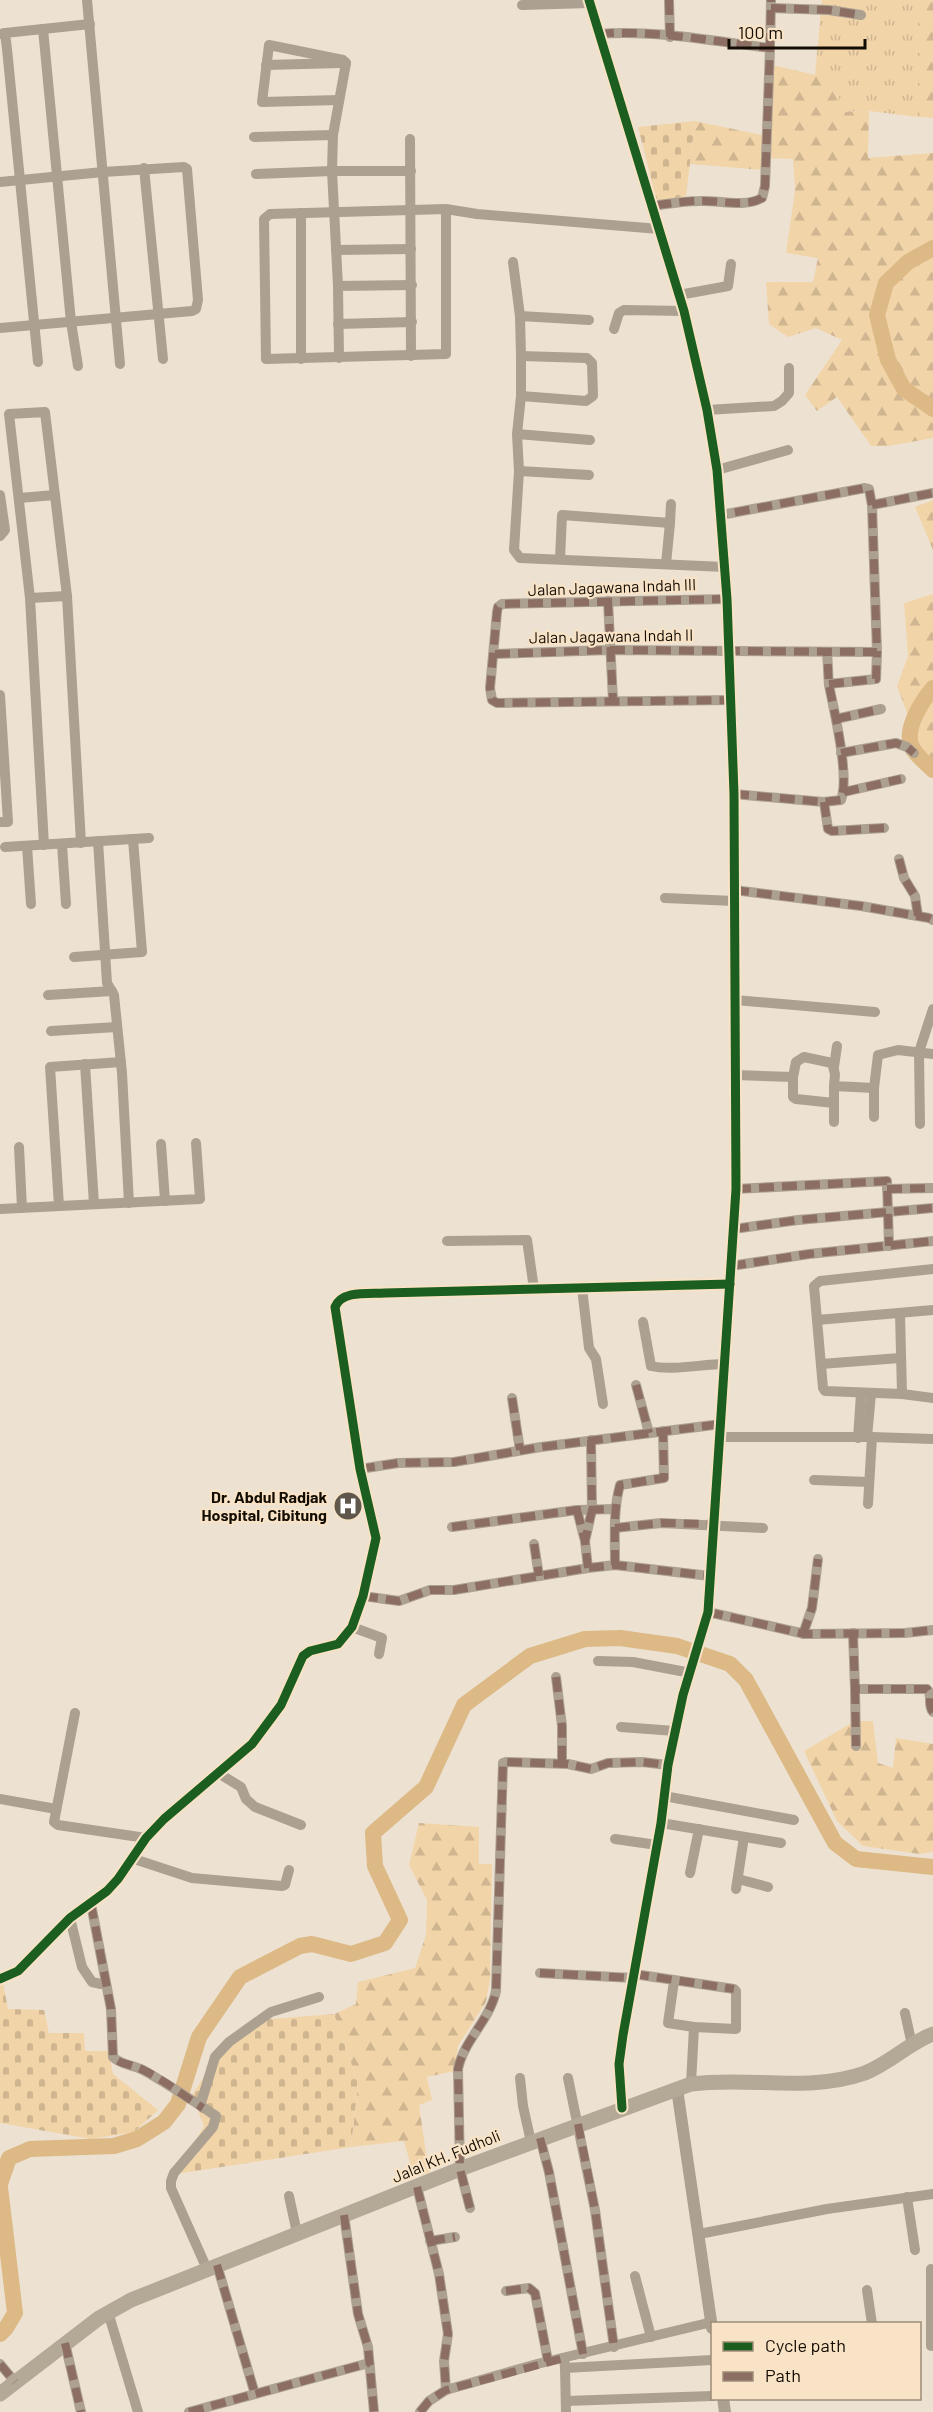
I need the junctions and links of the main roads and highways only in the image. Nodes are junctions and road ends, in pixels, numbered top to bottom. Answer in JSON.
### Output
{"nodes":[{"id":1,"x":933,"y":2034,"type":"edge"},
{"id":2,"x":0,"y":2394,"type":"edge"}],
"edges":[{"from":1,"to":2,"type":"main road","name":"Jalal KH. Fudholi"}]}
